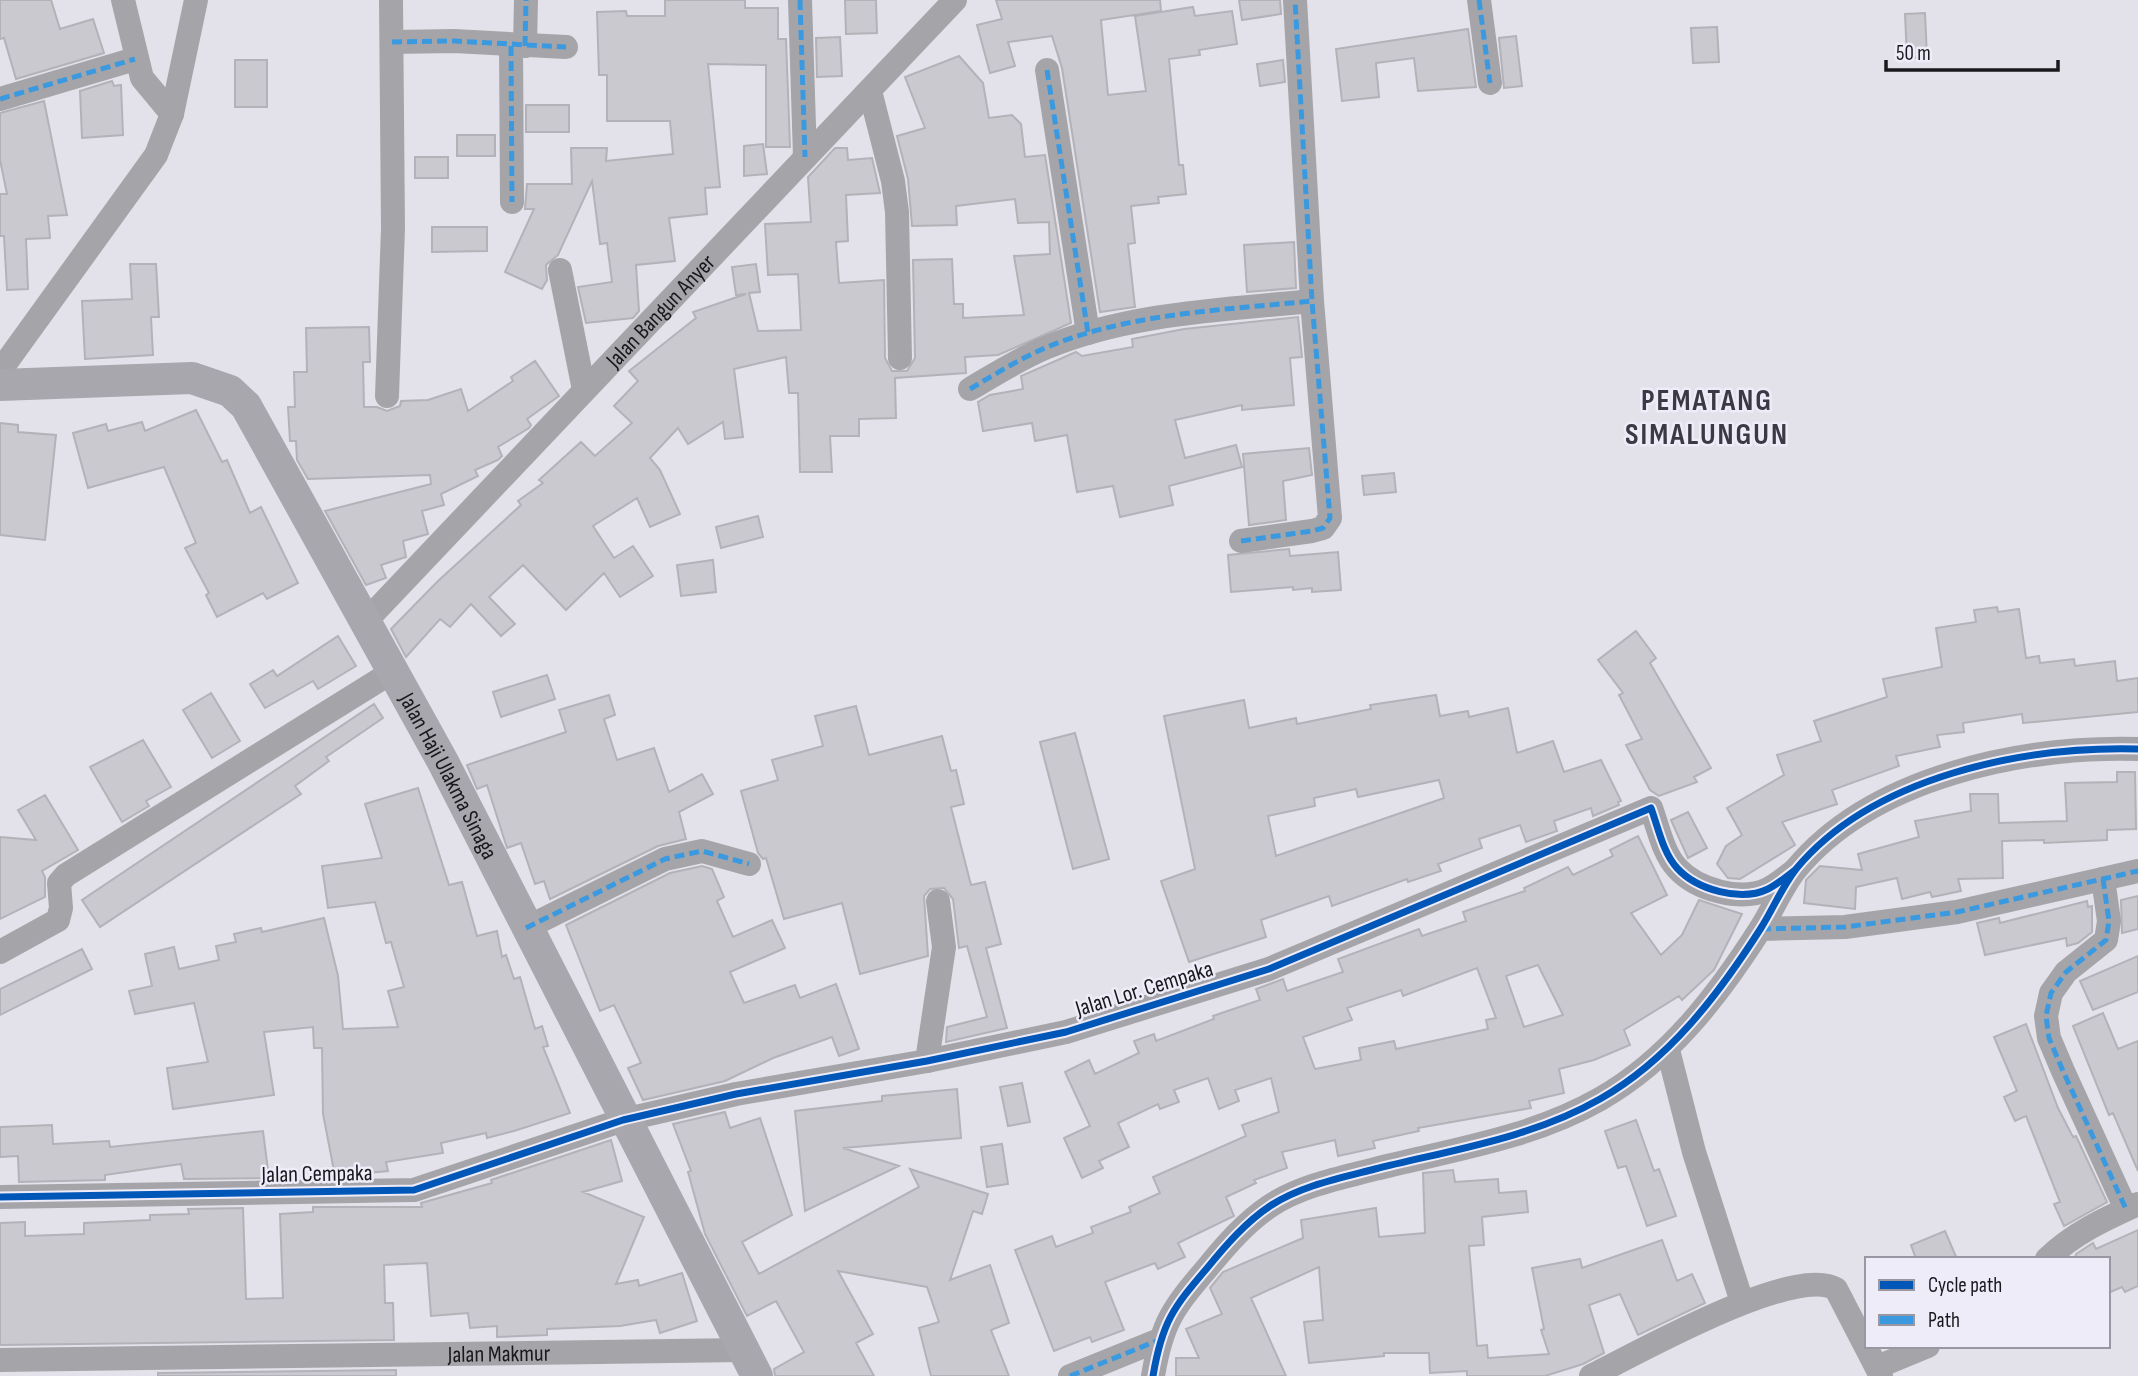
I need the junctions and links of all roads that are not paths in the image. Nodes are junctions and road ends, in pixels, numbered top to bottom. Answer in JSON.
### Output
{"nodes":[{"id":1,"x":123,"y":0,"type":"edge"},
{"id":2,"x":196,"y":0,"type":"edge"},
{"id":3,"x":391,"y":0,"type":"edge"},
{"id":4,"x":526,"y":0,"type":"edge"},
{"id":5,"x":800,"y":0,"type":"edge"},
{"id":6,"x":955,"y":0,"type":"edge"},
{"id":7,"x":1295,"y":0,"type":"edge"},
{"id":8,"x":1479,"y":0,"type":"edge"},
{"id":9,"x":392,"y":42,"type":"junction"},
{"id":10,"x":518,"y":46,"type":"junction"},
{"id":11,"x":566,"y":47,"type":"dead end"},
{"id":12,"x":135,"y":59,"type":"junction"},
{"id":13,"x":1047,"y":70,"type":"dead end"},
{"id":14,"x":1490,"y":83,"type":"dead end"},
{"id":15,"x":870,"y":91,"type":"junction"},
{"id":16,"x":0,"y":99,"type":"edge"},
{"id":17,"x":172,"y":114,"type":"junction"},
{"id":18,"x":805,"y":157,"type":"junction"},
{"id":19,"x":512,"y":202,"type":"dead end"},
{"id":20,"x":560,"y":270,"type":"dead end"},
{"id":21,"x":1312,"y":301,"type":"junction"},
{"id":22,"x":1088,"y":334,"type":"junction"},
{"id":23,"x":900,"y":358,"type":"dead end"},
{"id":24,"x":0,"y":371,"type":"edge"},
{"id":25,"x":0,"y":385,"type":"edge"},
{"id":26,"x":970,"y":389,"type":"dead end"},
{"id":27,"x":584,"y":390,"type":"junction"},
{"id":28,"x":387,"y":396,"type":"dead end"},
{"id":29,"x":1241,"y":541,"type":"dead end"},
{"id":30,"x":365,"y":622,"type":"junction"},
{"id":31,"x":392,"y":672,"type":"junction"},
{"id":32,"x":2138,"y":749,"type":"edge"},
{"id":33,"x":749,"y":864,"type":"dead end"},
{"id":34,"x":1795,"y":870,"type":"junction"},
{"id":35,"x":2138,"y":871,"type":"edge"},
{"id":36,"x":2103,"y":879,"type":"junction"},
{"id":37,"x":939,"y":901,"type":"dead end"},
{"id":38,"x":526,"y":928,"type":"junction"},
{"id":39,"x":1760,"y":929,"type":"junction"},
{"id":40,"x":0,"y":952,"type":"edge"},
{"id":41,"x":1668,"y":1050,"type":"junction"},
{"id":42,"x":928,"y":1061,"type":"junction"},
{"id":43,"x":623,"y":1120,"type":"junction"},
{"id":44,"x":0,"y":1197,"type":"edge"},
{"id":45,"x":2132,"y":1207,"type":"edge"},
{"id":46,"x":2049,"y":1257,"type":"edge"},
{"id":47,"x":1742,"y":1302,"type":"junction"},
{"id":48,"x":1159,"y":1340,"type":"junction"},
{"id":49,"x":1865,"y":1344,"type":"edge"},
{"id":50,"x":1867,"y":1348,"type":"edge"},
{"id":51,"x":1924,"y":1348,"type":"edge"},
{"id":52,"x":0,"y":1360,"type":"edge"},
{"id":53,"x":750,"y":1363,"type":"edge"},
{"id":54,"x":1879,"y":1371,"type":"edge"},
{"id":55,"x":1070,"y":1376,"type":"edge"},
{"id":56,"x":1153,"y":1376,"type":"edge"},
{"id":57,"x":1591,"y":1376,"type":"edge"}],
"edges":[{"from":1,"to":12,"type":"street"},
{"from":2,"to":17,"type":"street"},
{"from":3,"to":9,"type":"street"},
{"from":4,"to":10,"type":"street"},
{"from":5,"to":18,"type":"street"},
{"from":6,"to":15,"type":"street","name":"Jalan Bangun Anyer"},
{"from":7,"to":21,"type":"street"},
{"from":8,"to":14,"type":"street"},
{"from":9,"to":10,"type":"street"},
{"from":9,"to":28,"type":"street"},
{"from":10,"to":11,"type":"street"},
{"from":10,"to":19,"type":"street"},
{"from":12,"to":16,"type":"street"},
{"from":12,"to":17,"type":"street"},
{"from":13,"to":22,"type":"street"},
{"from":15,"to":18,"type":"street","name":"Jalan Bangun Anyer"},
{"from":15,"to":23,"type":"street"},
{"from":17,"to":24,"type":"street"},
{"from":18,"to":27,"type":"street","name":"Jalan Bangun Anyer"},
{"from":20,"to":27,"type":"street"},
{"from":21,"to":22,"type":"street"},
{"from":21,"to":29,"type":"street"},
{"from":22,"to":26,"type":"street"},
{"from":25,"to":30,"type":"main road","name":"Jalan Haji Ulakma Sinaga"},
{"from":27,"to":30,"type":"street","name":"Jalan Bangun Anyer"},
{"from":30,"to":31,"type":"main road","name":"Jalan Haji Ulakma Sinaga"},
{"from":31,"to":38,"type":"main road","name":"Jalan Haji Ulakma Sinaga"},
{"from":31,"to":40,"type":"street"},
{"from":32,"to":34,"type":"street"},
{"from":33,"to":38,"type":"street"},
{"from":34,"to":39,"type":"street"},
{"from":34,"to":42,"type":"street","name":"Jalan Lor. Cempaka"},
{"from":35,"to":36,"type":"street"},
{"from":36,"to":39,"type":"street"},
{"from":36,"to":45,"type":"street"},
{"from":37,"to":42,"type":"street"},
{"from":38,"to":43,"type":"main road","name":"Jalan Haji Ulakma Sinaga"},
{"from":39,"to":41,"type":"street"},
{"from":41,"to":47,"type":"street"},
{"from":41,"to":48,"type":"street"},
{"from":42,"to":43,"type":"street","name":"Jalan Lor. Cempaka"},
{"from":43,"to":44,"type":"street","name":"Jalan Cempaka"},
{"from":43,"to":53,"type":"main road","name":"Jalan Haji Ulakma Sinaga"},
{"from":45,"to":46,"type":"street"},
{"from":47,"to":49,"type":"street"},
{"from":47,"to":57,"type":"street"},
{"from":48,"to":55,"type":"street"},
{"from":48,"to":56,"type":"street"},
{"from":50,"to":54,"type":"street"},
{"from":51,"to":54,"type":"street"},
{"from":52,"to":53,"type":"street","name":"Jalan Makmur"}]}
